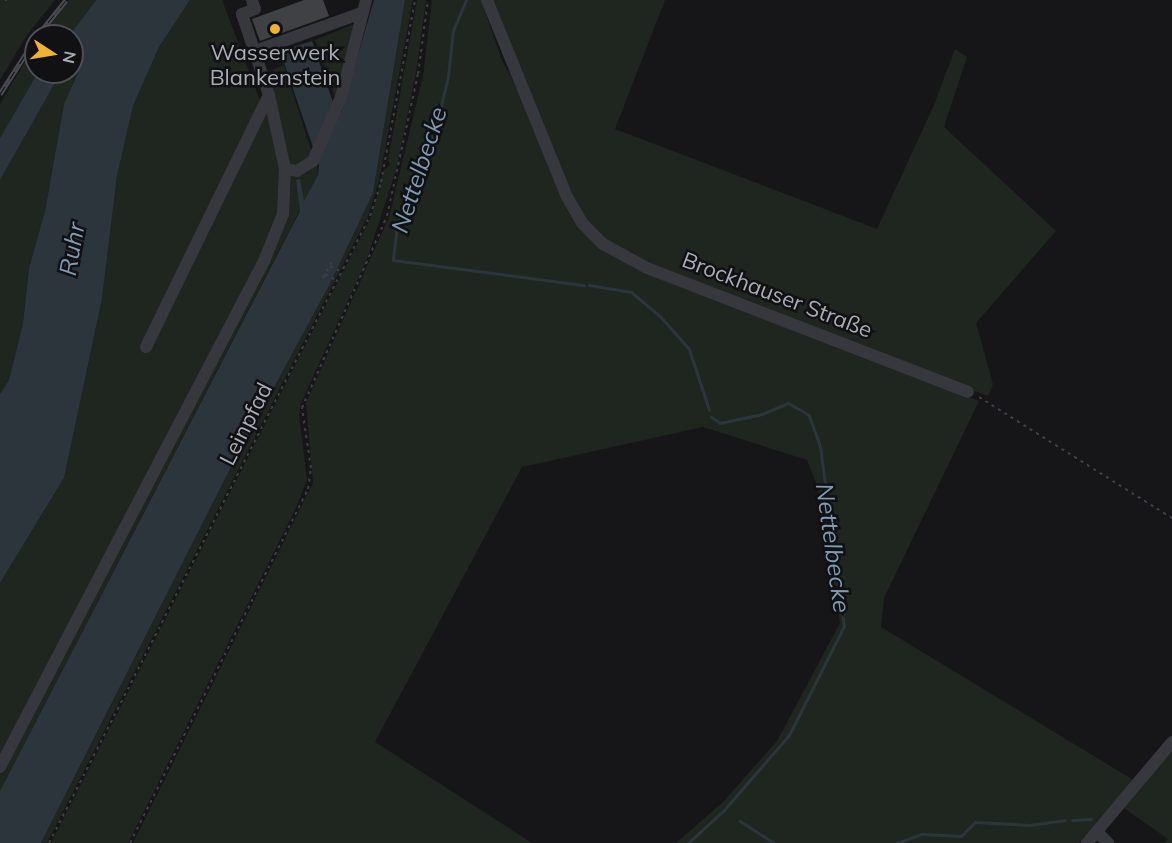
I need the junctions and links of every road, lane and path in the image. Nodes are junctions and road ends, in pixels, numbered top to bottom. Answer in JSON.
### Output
{"nodes":[{"id":1,"x":252,"y":0,"type":"edge"},
{"id":2,"x":366,"y":0,"type":"edge"},
{"id":3,"x":415,"y":0,"type":"edge"},
{"id":4,"x":428,"y":0,"type":"edge"},
{"id":5,"x":487,"y":0,"type":"edge"},
{"id":6,"x":362,"y":13,"type":"junction"},
{"id":7,"x":255,"y":51,"type":"junction"},
{"id":8,"x":269,"y":95,"type":"junction"},
{"id":9,"x":285,"y":168,"type":"junction"},
{"id":10,"x":332,"y":261,"type":"dead end"},
{"id":11,"x":330,"y":266,"type":"junction"},
{"id":12,"x":342,"y":272,"type":"junction"},
{"id":13,"x":325,"y":274,"type":"junction"},
{"id":14,"x":323,"y":278,"type":"dead end"},
{"id":15,"x":338,"y":281,"type":"junction"},
{"id":16,"x":146,"y":347,"type":"dead end"},
{"id":17,"x":968,"y":392,"type":"joint"},
{"id":18,"x":1172,"y":518,"type":"edge"},
{"id":19,"x":1172,"y":742,"type":"edge"},
{"id":20,"x":0,"y":767,"type":"edge"},
{"id":21,"x":1097,"y":832,"type":"junction"},
{"id":22,"x":49,"y":843,"type":"edge"},
{"id":23,"x":130,"y":843,"type":"edge"},
{"id":24,"x":1087,"y":843,"type":"edge"},
{"id":25,"x":1108,"y":843,"type":"edge"}],
"edges":[{"from":1,"to":7,"type":"street"},
{"from":2,"to":6,"type":"street"},
{"from":3,"to":12,"type":"path","name":"Leinpfad"},
{"from":4,"to":23,"type":"path"},
{"from":5,"to":17,"type":"street","name":"Brockhauser Straße"},
{"from":6,"to":7,"type":"street"},
{"from":6,"to":9,"type":"street"},
{"from":7,"to":8,"type":"street"},
{"from":8,"to":9,"type":"street"},
{"from":8,"to":16,"type":"street"},
{"from":9,"to":20,"type":"street"},
{"from":10,"to":11,"type":"path"},
{"from":11,"to":12,"type":"path"},
{"from":11,"to":13,"type":"path"},
{"from":12,"to":15,"type":"path","name":"Leinpfad"},
{"from":13,"to":14,"type":"path"},
{"from":13,"to":15,"type":"path"},
{"from":15,"to":22,"type":"path","name":"Leinpfad"},
{"from":17,"to":18,"type":"path"},
{"from":19,"to":21,"type":"street"},
{"from":21,"to":24,"type":"street"},
{"from":21,"to":25,"type":"street"}]}
